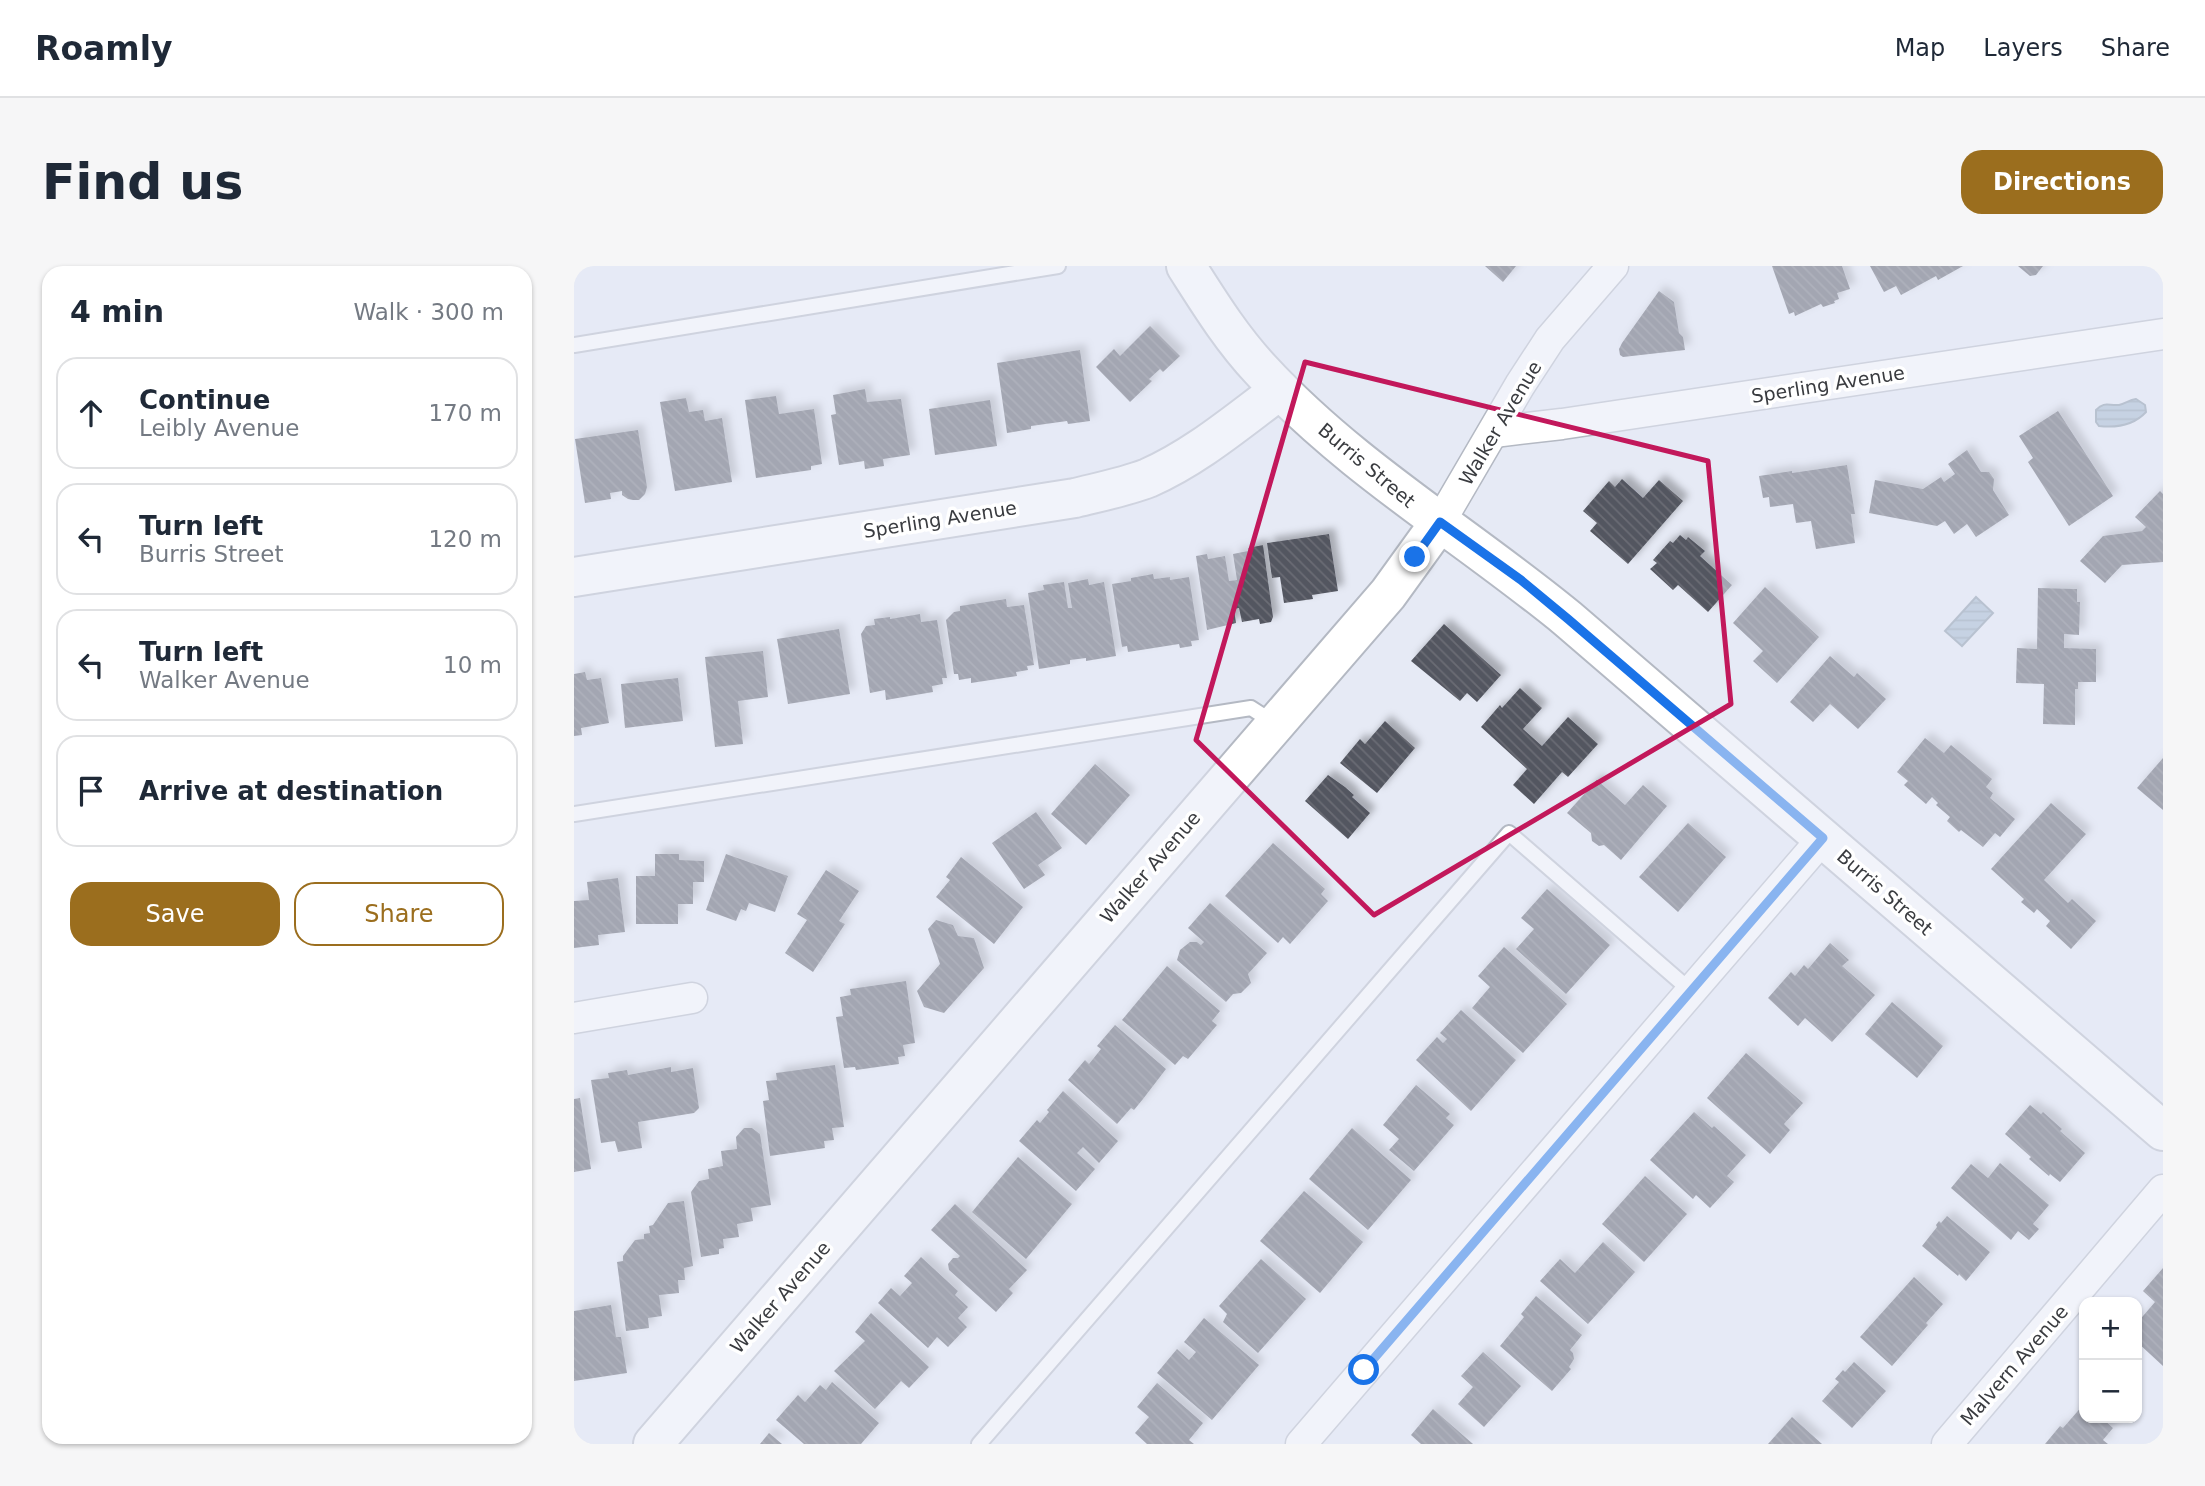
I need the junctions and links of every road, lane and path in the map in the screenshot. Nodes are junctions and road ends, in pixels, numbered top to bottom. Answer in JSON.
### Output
{"nodes":[{"id":1,"x":1058,"y":266,"type":"edge"},
{"id":2,"x":1185,"y":266,"type":"edge"},
{"id":3,"x":1612,"y":266,"type":"edge"},
{"id":4,"x":2163,"y":334,"type":"edge"},
{"id":5,"x":574,"y":345,"type":"edge"},
{"id":6,"x":1280,"y":390,"type":"junction"},
{"id":7,"x":1494,"y":432,"type":"junction"},
{"id":8,"x":1440,"y":522,"type":"junction"},
{"id":9,"x":574,"y":577,"type":"edge"},
{"id":10,"x":1274,"y":723,"type":"junction"},
{"id":11,"x":574,"y":814,"type":"edge"},
{"id":12,"x":1823,"y":838,"type":"junction"},
{"id":13,"x":1691,"y":991,"type":"junction"},
{"id":14,"x":692,"y":998,"type":"dead end"},
{"id":15,"x":574,"y":1018,"type":"edge"},
{"id":16,"x":2163,"y":1131,"type":"edge"},
{"id":17,"x":2163,"y":1190,"type":"edge"},
{"id":18,"x":653,"y":1444,"type":"edge"},
{"id":19,"x":979,"y":1444,"type":"edge"},
{"id":20,"x":1301,"y":1444,"type":"edge"},
{"id":21,"x":1947,"y":1444,"type":"edge"}],
"edges":[{"from":1,"to":5,"type":"lane"},
{"from":2,"to":6,"type":"street","name":"Burris Street"},
{"from":3,"to":7,"type":"street","name":"Walker Avenue"},
{"from":4,"to":7,"type":"street","name":"Sperling Avenue"},
{"from":6,"to":8,"type":"street","name":"Burris Street"},
{"from":6,"to":9,"type":"street","name":"Sperling Avenue"},
{"from":7,"to":8,"type":"street","name":"Walker Avenue"},
{"from":8,"to":10,"type":"street","name":"Walker Avenue"},
{"from":8,"to":12,"type":"street","name":"Burris Street"},
{"from":10,"to":11,"type":"lane"},
{"from":10,"to":18,"type":"street","name":"Walker Avenue"},
{"from":12,"to":13,"type":"street"},
{"from":12,"to":16,"type":"street","name":"Burris Street"},
{"from":13,"to":19,"type":"lane"},
{"from":13,"to":20,"type":"street"},
{"from":14,"to":15,"type":"street"},
{"from":17,"to":21,"type":"street","name":"Malvern Avenue"}]}
